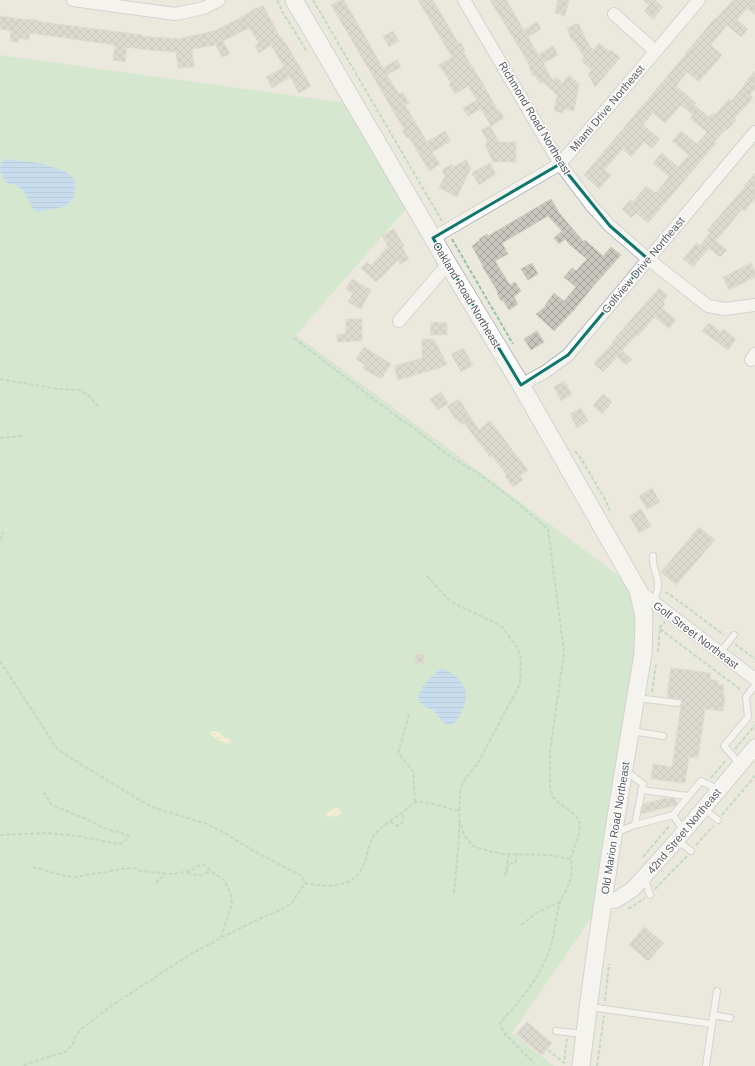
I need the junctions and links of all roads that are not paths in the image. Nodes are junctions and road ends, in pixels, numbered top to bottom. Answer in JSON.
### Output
{"nodes":[{"id":1,"x":73,"y":0,"type":"edge"},
{"id":2,"x":219,"y":0,"type":"edge"},
{"id":3,"x":294,"y":0,"type":"edge"},
{"id":4,"x":464,"y":0,"type":"edge"},
{"id":5,"x":699,"y":0,"type":"edge"},
{"id":6,"x":614,"y":14,"type":"dead end"},
{"id":7,"x":655,"y":51,"type":"junction"},
{"id":8,"x":755,"y":132,"type":"edge"},
{"id":9,"x":560,"y":164,"type":"junction"},
{"id":10,"x":433,"y":238,"type":"junction"},
{"id":11,"x":648,"y":258,"type":"junction"},
{"id":12,"x":448,"y":264,"type":"junction"},
{"id":13,"x":755,"y":305,"type":"edge"},
{"id":14,"x":399,"y":320,"type":"dead end"},
{"id":15,"x":521,"y":385,"type":"junction"},
{"id":16,"x":653,"y":556,"type":"dead end"},
{"id":17,"x":638,"y":590,"type":"junction"},
{"id":18,"x":654,"y":602,"type":"junction"},
{"id":19,"x":732,"y":638,"type":"road end"},
{"id":20,"x":720,"y":653,"type":"junction"},
{"id":21,"x":755,"y":679,"type":"edge"},
{"id":22,"x":755,"y":685,"type":"edge"},
{"id":23,"x":636,"y":698,"type":"junction"},
{"id":24,"x":678,"y":703,"type":"dead end"},
{"id":25,"x":630,"y":731,"type":"junction"},
{"id":26,"x":663,"y":736,"type":"dead end"},
{"id":27,"x":755,"y":747,"type":"edge"},
{"id":28,"x":740,"y":765,"type":"junction"},
{"id":29,"x":624,"y":770,"type":"junction"},
{"id":30,"x":641,"y":790,"type":"junction"},
{"id":31,"x":719,"y":790,"type":"junction"},
{"id":32,"x":688,"y":796,"type":"junction"},
{"id":33,"x":703,"y":808,"type":"junction"},
{"id":34,"x":672,"y":815,"type":"junction"},
{"id":35,"x":718,"y":820,"type":"dead end"},
{"id":36,"x":635,"y":825,"type":"junction"},
{"id":37,"x":613,"y":833,"type":"junction"},
{"id":38,"x":681,"y":835,"type":"junction"},
{"id":39,"x":691,"y":851,"type":"dead end"},
{"id":40,"x":644,"y":877,"type":"junction"},
{"id":41,"x":650,"y":895,"type":"dead end"},
{"id":42,"x":603,"y":901,"type":"junction"},
{"id":43,"x":717,"y":991,"type":"dead end"},
{"id":44,"x":596,"y":1008,"type":"junction"},
{"id":45,"x":713,"y":1015,"type":"junction"},
{"id":46,"x":730,"y":1018,"type":"dead end"},
{"id":47,"x":712,"y":1024,"type":"junction"},
{"id":48,"x":556,"y":1031,"type":"dead end"},
{"id":49,"x":585,"y":1035,"type":"junction"},
{"id":50,"x":581,"y":1066,"type":"edge"},
{"id":51,"x":706,"y":1066,"type":"edge"}],
"edges":[{"from":1,"to":2,"type":"street"},
{"from":3,"to":10,"type":"main road","name":"Oakland Road Northeast"},
{"from":4,"to":9,"type":"street","name":"Richmond Road Northeast"},
{"from":5,"to":7,"type":"street","name":"Miami Drive Northeast"},
{"from":6,"to":7,"type":"street"},
{"from":7,"to":9,"type":"street","name":"Miami Drive Northeast"},
{"from":8,"to":11,"type":"street","name":"Golfview Drive Northeast"},
{"from":9,"to":10,"type":"street","name":"Miami Drive Northeast"},
{"from":9,"to":11,"type":"street","name":"Richmond Road Northeast"},
{"from":10,"to":12,"type":"main road","name":"Oakland Road Northeast"},
{"from":11,"to":13,"type":"street","name":"Richmond Road Northeast"},
{"from":11,"to":15,"type":"street","name":"Golfview Drive Northeast"},
{"from":12,"to":14,"type":"street"},
{"from":12,"to":15,"type":"main road","name":"Oakland Road Northeast"},
{"from":15,"to":17,"type":"main road","name":"Oakland Road Northeast"},
{"from":16,"to":18,"type":"lane"},
{"from":17,"to":18,"type":"street","name":"Golf Street Northeast"},
{"from":17,"to":23,"type":"main road","name":"Old Marion Road Northeast"},
{"from":18,"to":20,"type":"street","name":"Golf Street Northeast"},
{"from":19,"to":20,"type":"lane"},
{"from":20,"to":21,"type":"street","name":"Golf Street Northeast"},
{"from":22,"to":28,"type":"lane"},
{"from":23,"to":24,"type":"lane"},
{"from":23,"to":25,"type":"main road","name":"Old Marion Road Northeast"},
{"from":25,"to":26,"type":"lane"},
{"from":25,"to":29,"type":"main road","name":"Old Marion Road Northeast"},
{"from":27,"to":28,"type":"street","name":"42nd Street Northeast"},
{"from":28,"to":31,"type":"street","name":"42nd Street Northeast"},
{"from":29,"to":30,"type":"lane"},
{"from":29,"to":37,"type":"main road","name":"Old Marion Road Northeast"},
{"from":30,"to":32,"type":"lane"},
{"from":30,"to":36,"type":"lane"},
{"from":31,"to":32,"type":"lane"},
{"from":31,"to":33,"type":"street","name":"42nd Street Northeast"},
{"from":32,"to":34,"type":"lane"},
{"from":33,"to":35,"type":"lane"},
{"from":33,"to":38,"type":"street","name":"42nd Street Northeast"},
{"from":34,"to":36,"type":"lane"},
{"from":34,"to":38,"type":"lane"},
{"from":36,"to":37,"type":"lane"},
{"from":37,"to":42,"type":"main road","name":"Old Marion Road Northeast"},
{"from":38,"to":39,"type":"lane"},
{"from":38,"to":40,"type":"street","name":"42nd Street Northeast"},
{"from":40,"to":41,"type":"lane"},
{"from":40,"to":42,"type":"street","name":"42nd Street Northeast"},
{"from":42,"to":44,"type":"main road","name":"Old Marion Road Northeast"},
{"from":43,"to":45,"type":"lane"},
{"from":44,"to":47,"type":"lane"},
{"from":44,"to":49,"type":"main road","name":"Old Marion Road Northeast"},
{"from":45,"to":46,"type":"lane"},
{"from":45,"to":47,"type":"lane"},
{"from":47,"to":51,"type":"lane"},
{"from":48,"to":49,"type":"lane"},
{"from":49,"to":50,"type":"main road","name":"Old Marion Road Northeast"}]}
